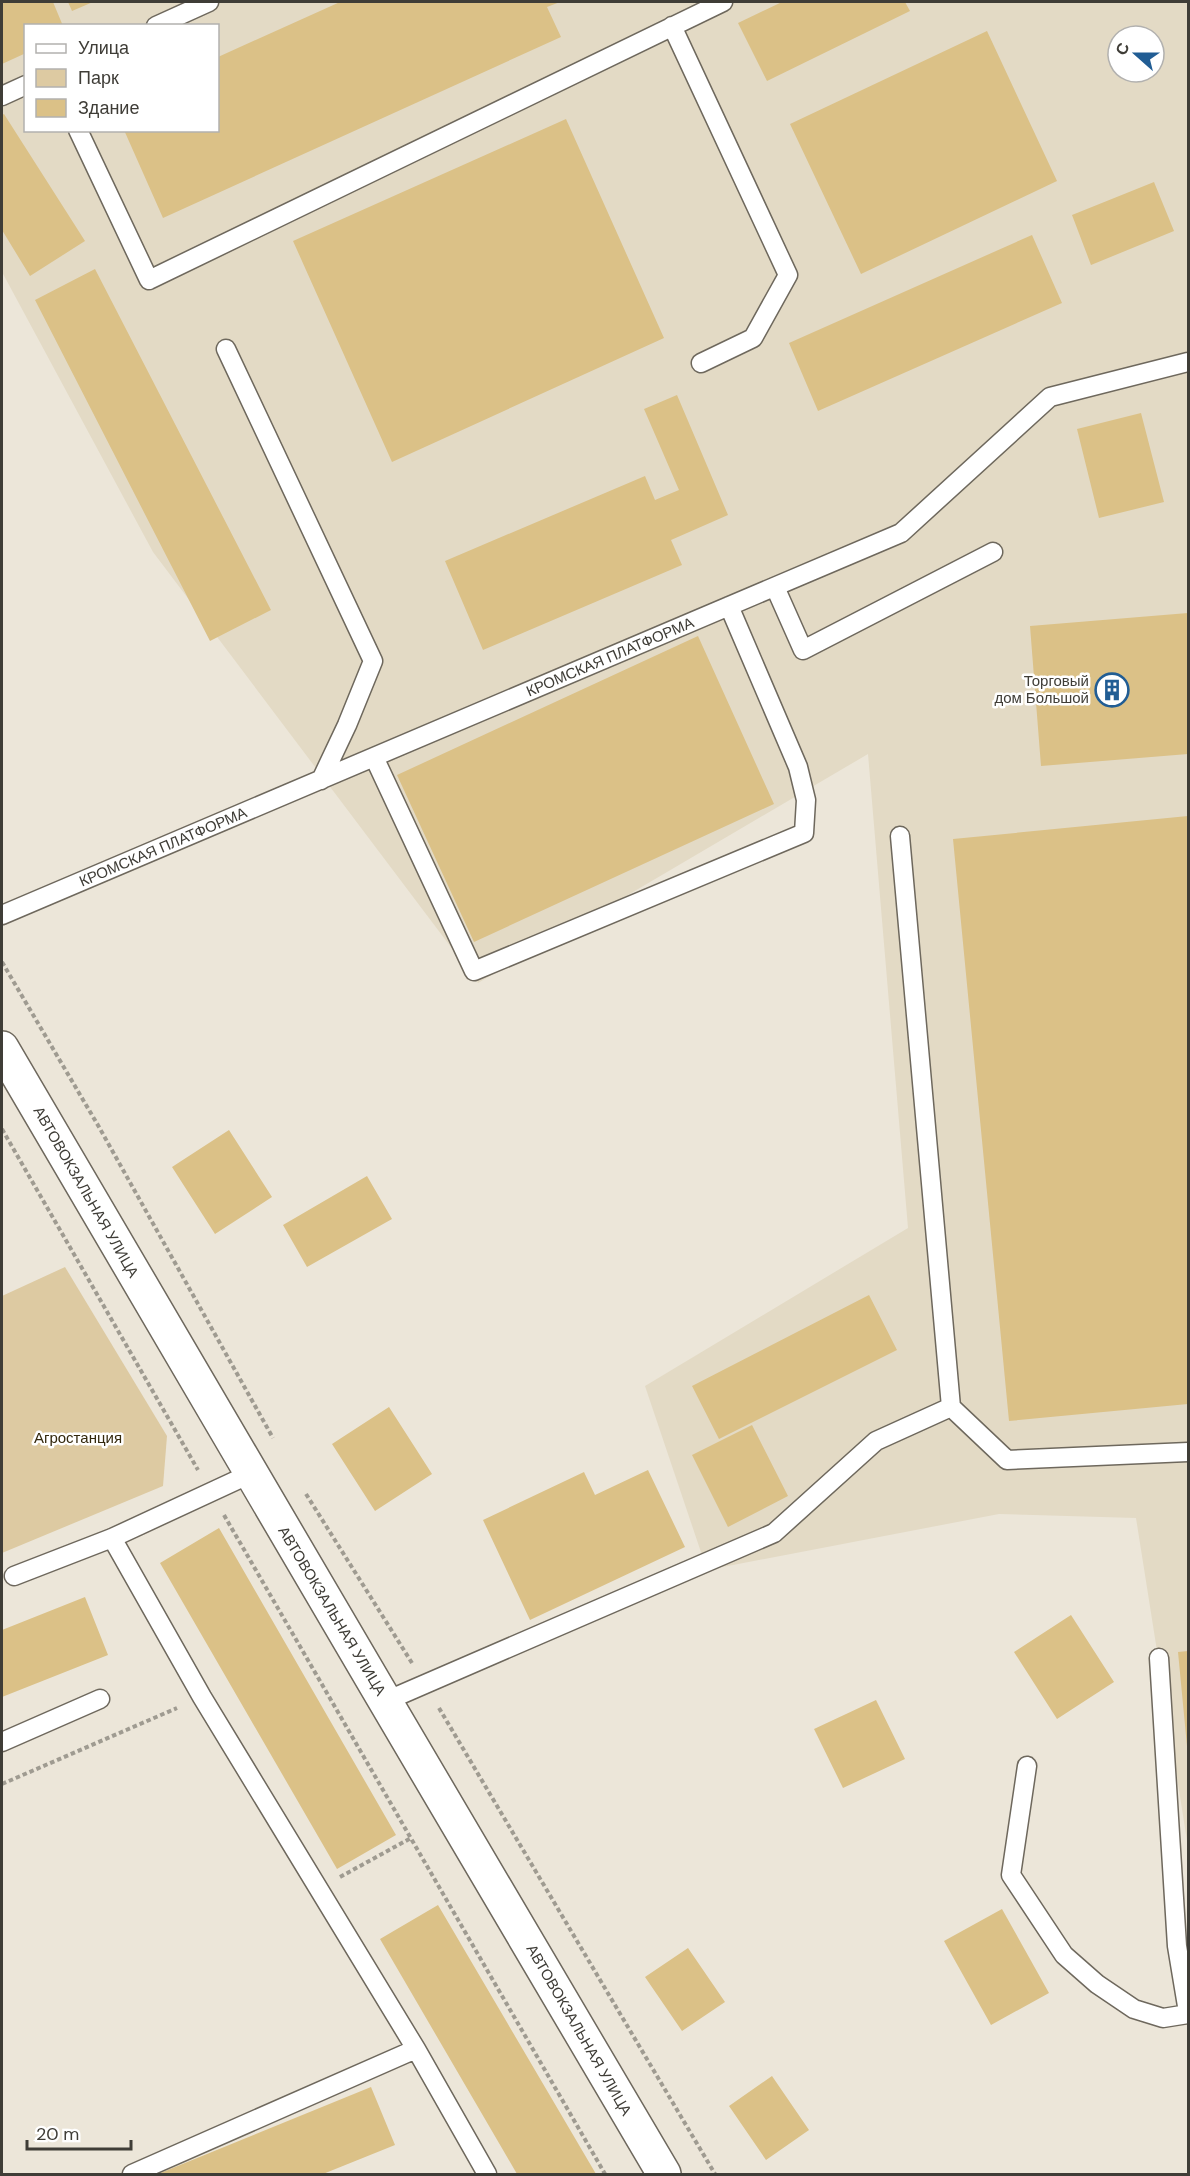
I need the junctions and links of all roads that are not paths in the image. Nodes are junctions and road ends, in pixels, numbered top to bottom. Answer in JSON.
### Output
{"nodes":[{"id":1,"x":209,"y":2,"type":"edge"},
{"id":2,"x":723,"y":2,"type":"edge"},
{"id":3,"x":160,"y":24,"type":"edge"},
{"id":4,"x":672,"y":26,"type":"junction"},
{"id":5,"x":24,"y":86,"type":"edge"},
{"id":6,"x":2,"y":96,"type":"edge"},
{"id":7,"x":79,"y":132,"type":"edge"},
{"id":8,"x":226,"y":349,"type":"dead end"},
{"id":9,"x":1188,"y":362,"type":"edge"},
{"id":10,"x":701,"y":363,"type":"dead end"},
{"id":11,"x":993,"y":552,"type":"dead end"},
{"id":12,"x":775,"y":587,"type":"junction"},
{"id":13,"x":729,"y":606,"type":"junction"},
{"id":14,"x":374,"y":757,"type":"junction"},
{"id":15,"x":321,"y":780,"type":"junction"},
{"id":16,"x":900,"y":836,"type":"dead end"},
{"id":17,"x":2,"y":915,"type":"edge"},
{"id":18,"x":2,"y":1048,"type":"edge"},
{"id":19,"x":951,"y":1407,"type":"junction"},
{"id":20,"x":1188,"y":1452,"type":"edge"},
{"id":21,"x":250,"y":1474,"type":"junction"},
{"id":22,"x":112,"y":1538,"type":"junction"},
{"id":23,"x":14,"y":1576,"type":"dead end"},
{"id":24,"x":1159,"y":1658,"type":"dead end"},
{"id":25,"x":100,"y":1699,"type":"dead end"},
{"id":26,"x":386,"y":1701,"type":"junction"},
{"id":27,"x":2,"y":1742,"type":"edge"},
{"id":28,"x":1027,"y":1766,"type":"dead end"},
{"id":29,"x":1188,"y":2013,"type":"edge"},
{"id":30,"x":416,"y":2049,"type":"junction"},
{"id":31,"x":132,"y":2175,"type":"edge"},
{"id":32,"x":487,"y":2175,"type":"edge"},
{"id":33,"x":664,"y":2175,"type":"edge"}],
"edges":[{"from":1,"to":3,"type":"lane"},
{"from":2,"to":4,"type":"lane"},
{"from":4,"to":7,"type":"lane"},
{"from":4,"to":10,"type":"lane"},
{"from":5,"to":6,"type":"lane"},
{"from":8,"to":15,"type":"lane"},
{"from":9,"to":12,"type":"lane","name":"КРОМСКАЯ ПЛАТФОРМА"},
{"from":11,"to":12,"type":"lane"},
{"from":12,"to":13,"type":"lane","name":"КРОМСКАЯ ПЛАТФОРМА"},
{"from":13,"to":14,"type":"lane","name":"КРОМСКАЯ ПЛАТФОРМА"},
{"from":13,"to":14,"type":"lane"},
{"from":14,"to":15,"type":"lane","name":"КРОМСКАЯ ПЛАТФОРМА"},
{"from":15,"to":17,"type":"lane","name":"КРОМСКАЯ ПЛАТФОРМА"},
{"from":16,"to":19,"type":"lane"},
{"from":18,"to":21,"type":"street","name":"АВТОВОКЗАЛЬНАЯ УЛИЦА"},
{"from":19,"to":20,"type":"lane"},
{"from":19,"to":26,"type":"lane"},
{"from":21,"to":22,"type":"lane"},
{"from":21,"to":26,"type":"street","name":"АВТОВОКЗАЛЬНАЯ УЛИЦА"},
{"from":22,"to":23,"type":"lane"},
{"from":22,"to":30,"type":"lane"},
{"from":24,"to":29,"type":"lane"},
{"from":25,"to":27,"type":"lane"},
{"from":26,"to":33,"type":"street","name":"АВТОВОКЗАЛЬНАЯ УЛИЦА"},
{"from":28,"to":29,"type":"lane"},
{"from":30,"to":31,"type":"lane"},
{"from":30,"to":32,"type":"lane"}]}
